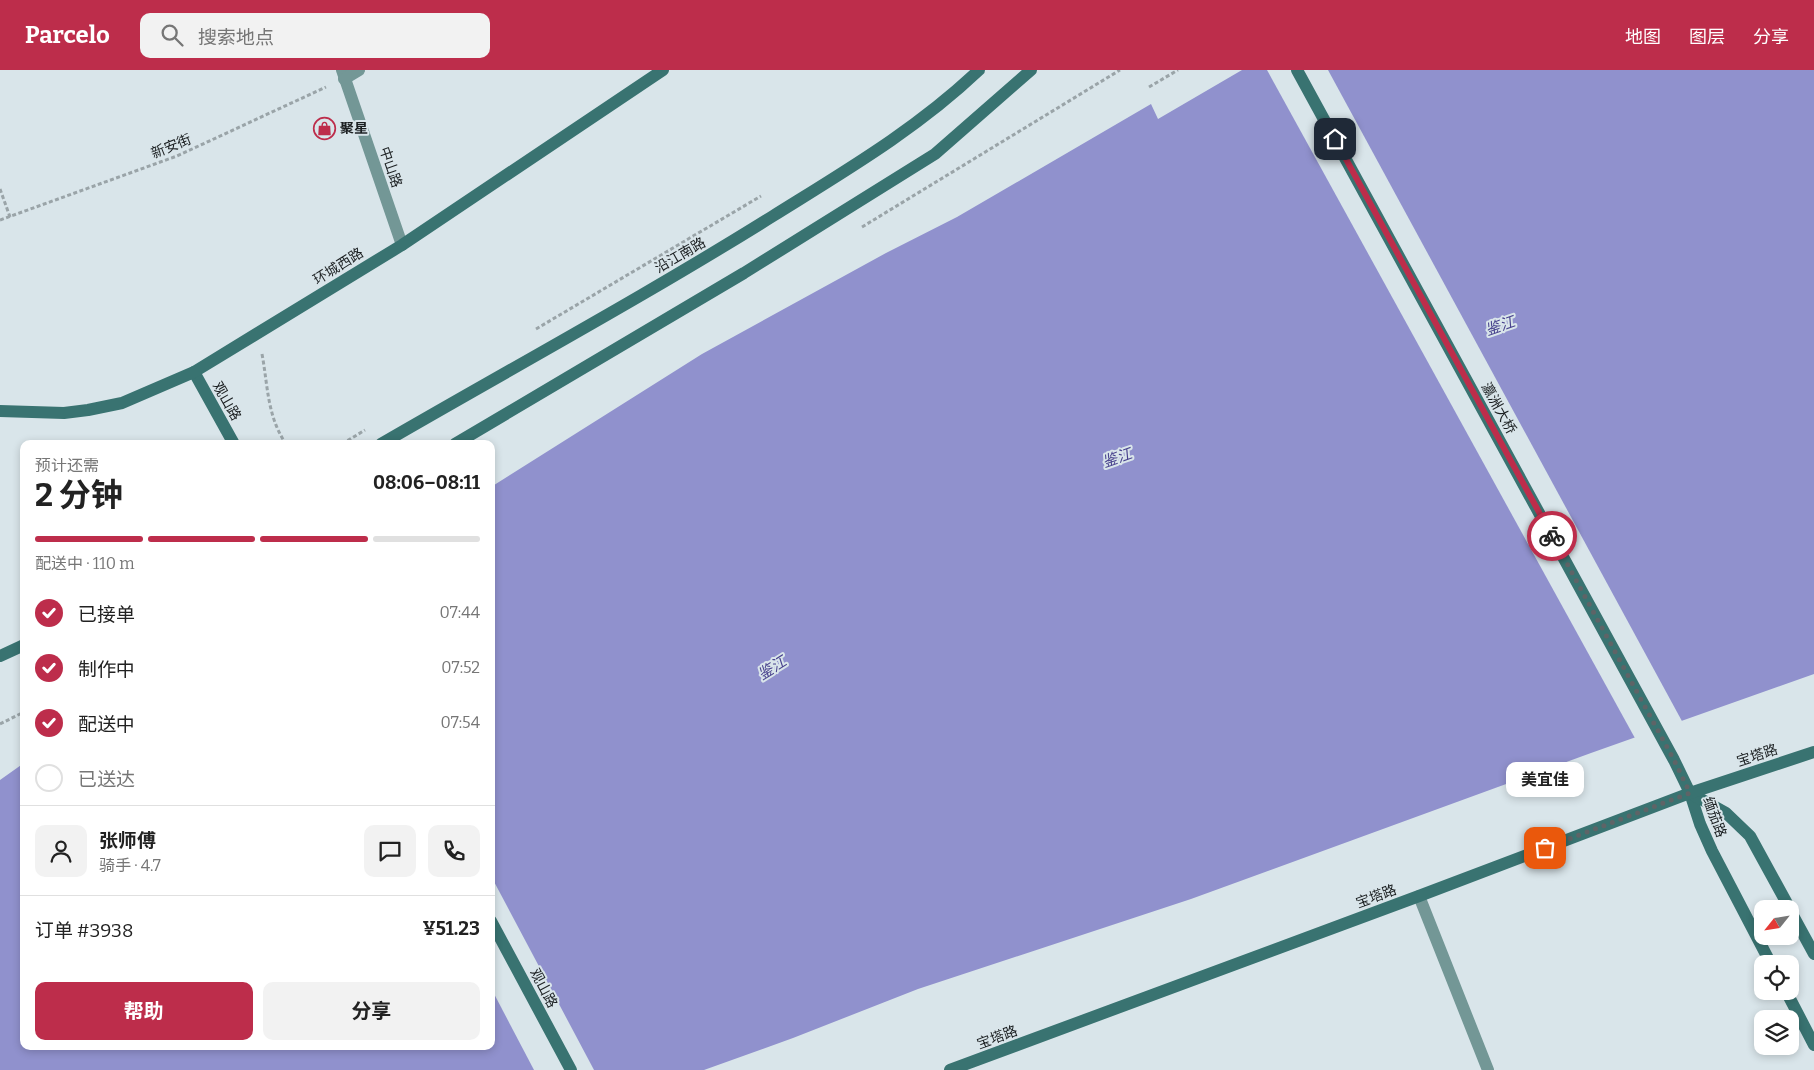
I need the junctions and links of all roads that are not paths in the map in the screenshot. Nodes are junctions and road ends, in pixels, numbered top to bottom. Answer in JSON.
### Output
{"nodes":[{"id":1,"x":359,"y":70,"type":"edge"},
{"id":2,"x":663,"y":70,"type":"edge"},
{"id":3,"x":979,"y":70,"type":"edge"},
{"id":4,"x":1031,"y":70,"type":"edge"},
{"id":5,"x":1297,"y":70,"type":"edge"},
{"id":6,"x":343,"y":74,"type":"edge"},
{"id":7,"x":402,"y":245,"type":"junction"},
{"id":8,"x":194,"y":372,"type":"junction"},
{"id":9,"x":0,"y":411,"type":"edge"},
{"id":10,"x":232,"y":440,"type":"edge"},
{"id":11,"x":387,"y":440,"type":"edge"},
{"id":12,"x":462,"y":440,"type":"edge"},
{"id":13,"x":20,"y":647,"type":"edge"},
{"id":14,"x":0,"y":656,"type":"edge"},
{"id":15,"x":1814,"y":752,"type":"edge"},
{"id":16,"x":1690,"y":793,"type":"junction"},
{"id":17,"x":1419,"y":896,"type":"junction"},
{"id":18,"x":1785,"y":900,"type":"edge"},
{"id":19,"x":1799,"y":926,"type":"edge"},
{"id":20,"x":495,"y":928,"type":"edge"},
{"id":21,"x":1814,"y":954,"type":"edge"},
{"id":22,"x":1766,"y":955,"type":"edge"},
{"id":23,"x":1791,"y":1000,"type":"edge"},
{"id":24,"x":1814,"y":1045,"type":"edge"},
{"id":25,"x":571,"y":1070,"type":"edge"},
{"id":26,"x":950,"y":1070,"type":"edge"},
{"id":27,"x":1488,"y":1070,"type":"edge"}],
"edges":[{"from":1,"to":6,"type":"street"},
{"from":2,"to":7,"type":"street","name":"环城西路"},
{"from":3,"to":11,"type":"street","name":"沿江南路"},
{"from":4,"to":12,"type":"street"},
{"from":5,"to":16,"type":"street","name":"瀛洲大桥"},
{"from":6,"to":7,"type":"street","name":"中山路"},
{"from":7,"to":8,"type":"street","name":"环城西路"},
{"from":8,"to":9,"type":"street","name":"环城西路"},
{"from":8,"to":10,"type":"street","name":"观山路"},
{"from":13,"to":14,"type":"street"},
{"from":15,"to":16,"type":"street","name":"宝塔路"},
{"from":16,"to":17,"type":"street","name":"宝塔路"},
{"from":16,"to":18,"type":"street","name":"缅茄路"},
{"from":16,"to":22,"type":"street","name":"缅茄路"},
{"from":17,"to":26,"type":"street","name":"宝塔路"},
{"from":17,"to":27,"type":"street"},
{"from":19,"to":21,"type":"street","name":"缅茄路"},
{"from":20,"to":25,"type":"street","name":"观山路"},
{"from":23,"to":24,"type":"street"}]}
